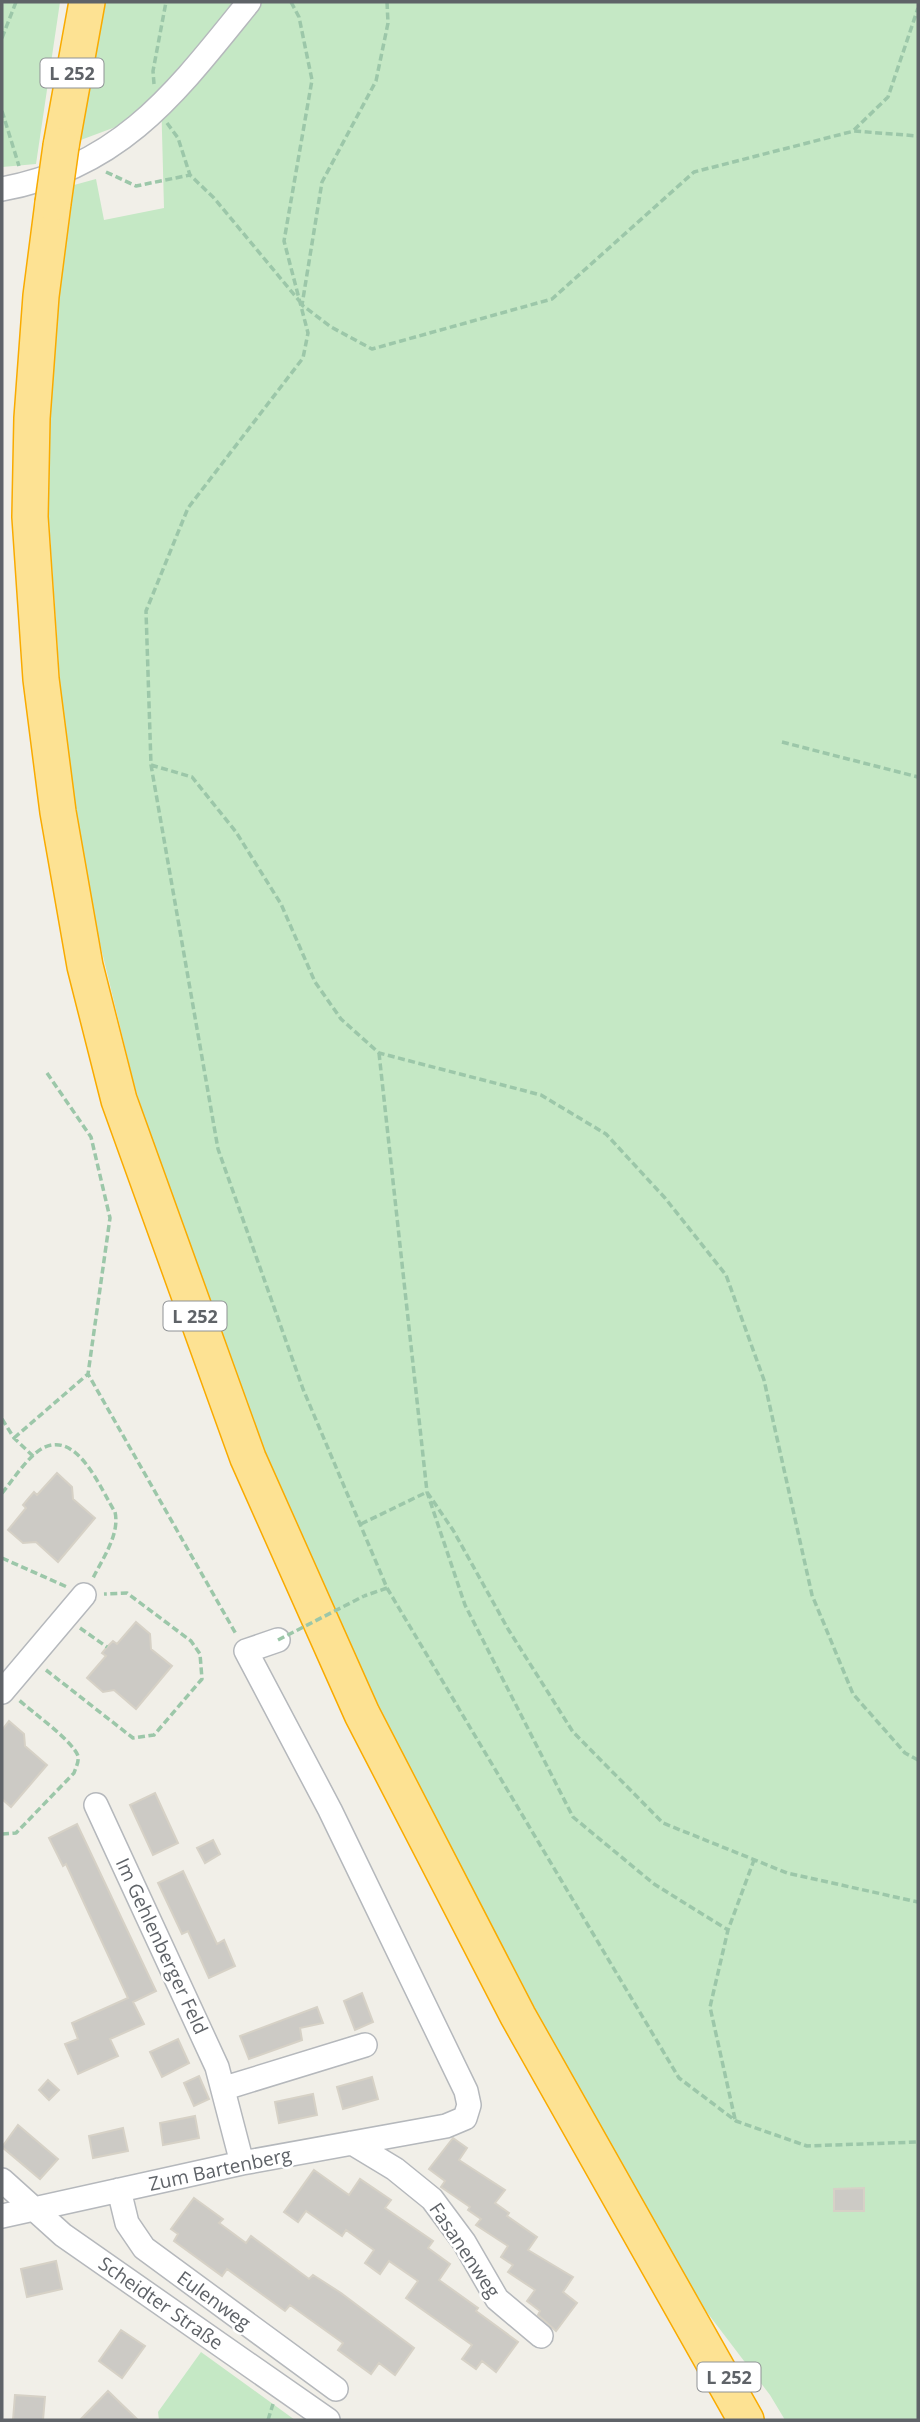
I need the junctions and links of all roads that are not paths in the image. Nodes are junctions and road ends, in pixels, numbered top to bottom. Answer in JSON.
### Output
{"nodes":[{"id":1,"x":87,"y":2,"type":"edge"},
{"id":2,"x":249,"y":2,"type":"edge"},
{"id":3,"x":73,"y":154,"type":"junction"},
{"id":4,"x":2,"y":189,"type":"edge"},
{"id":5,"x":41,"y":194,"type":"junction"},
{"id":6,"x":84,"y":1595,"type":"road end"},
{"id":7,"x":278,"y":1640,"type":"road end"},
{"id":8,"x":3,"y":1690,"type":"edge"},
{"id":9,"x":96,"y":1805,"type":"dead end"},
{"id":10,"x":365,"y":2045,"type":"dead end"},
{"id":11,"x":225,"y":2088,"type":"junction"},
{"id":12,"x":352,"y":2143,"type":"junction"},
{"id":13,"x":242,"y":2163,"type":"junction"},
{"id":14,"x":2,"y":2180,"type":"edge"},
{"id":15,"x":119,"y":2190,"type":"junction"},
{"id":16,"x":32,"y":2210,"type":"junction"},
{"id":17,"x":2,"y":2216,"type":"edge"},
{"id":18,"x":696,"y":2333,"type":"junction"},
{"id":19,"x":541,"y":2336,"type":"dead end"},
{"id":20,"x":336,"y":2389,"type":"dead end"},
{"id":21,"x":328,"y":2420,"type":"edge"},
{"id":22,"x":746,"y":2420,"type":"edge"},
{"id":23,"x":762,"y":2420,"type":"edge"}],
"edges":[{"from":1,"to":3,"type":"highway","number":"L 252"},
{"from":2,"to":3,"type":"street"},
{"from":3,"to":5,"type":"highway","number":"L 252","bridge":true},
{"from":4,"to":5,"type":"street"},
{"from":5,"to":18,"type":"highway","number":"L 252"},
{"from":6,"to":8,"type":"street"},
{"from":7,"to":12,"type":"street","name":"Zum Bartenberg"},
{"from":9,"to":11,"type":"street","name":"Im Gehlenberger Feld"},
{"from":10,"to":11,"type":"street"},
{"from":11,"to":13,"type":"street","name":"Im Gehlenberger Feld"},
{"from":12,"to":13,"type":"street","name":"Zum Bartenberg"},
{"from":12,"to":19,"type":"street","name":"Fasanenweg"},
{"from":13,"to":15,"type":"street","name":"Zum Bartenberg"},
{"from":14,"to":16,"type":"street","name":"Scheidter Straße"},
{"from":15,"to":16,"type":"street","name":"Zum Bartenberg"},
{"from":15,"to":20,"type":"street","name":"Eulenweg"},
{"from":16,"to":17,"type":"street","name":"Zum Bartenberg"},
{"from":16,"to":21,"type":"street","name":"Scheidter Straße"},
{"from":18,"to":22,"type":"highway","number":"L 252"},
{"from":18,"to":23,"type":"highway","number":"L 252"}]}
